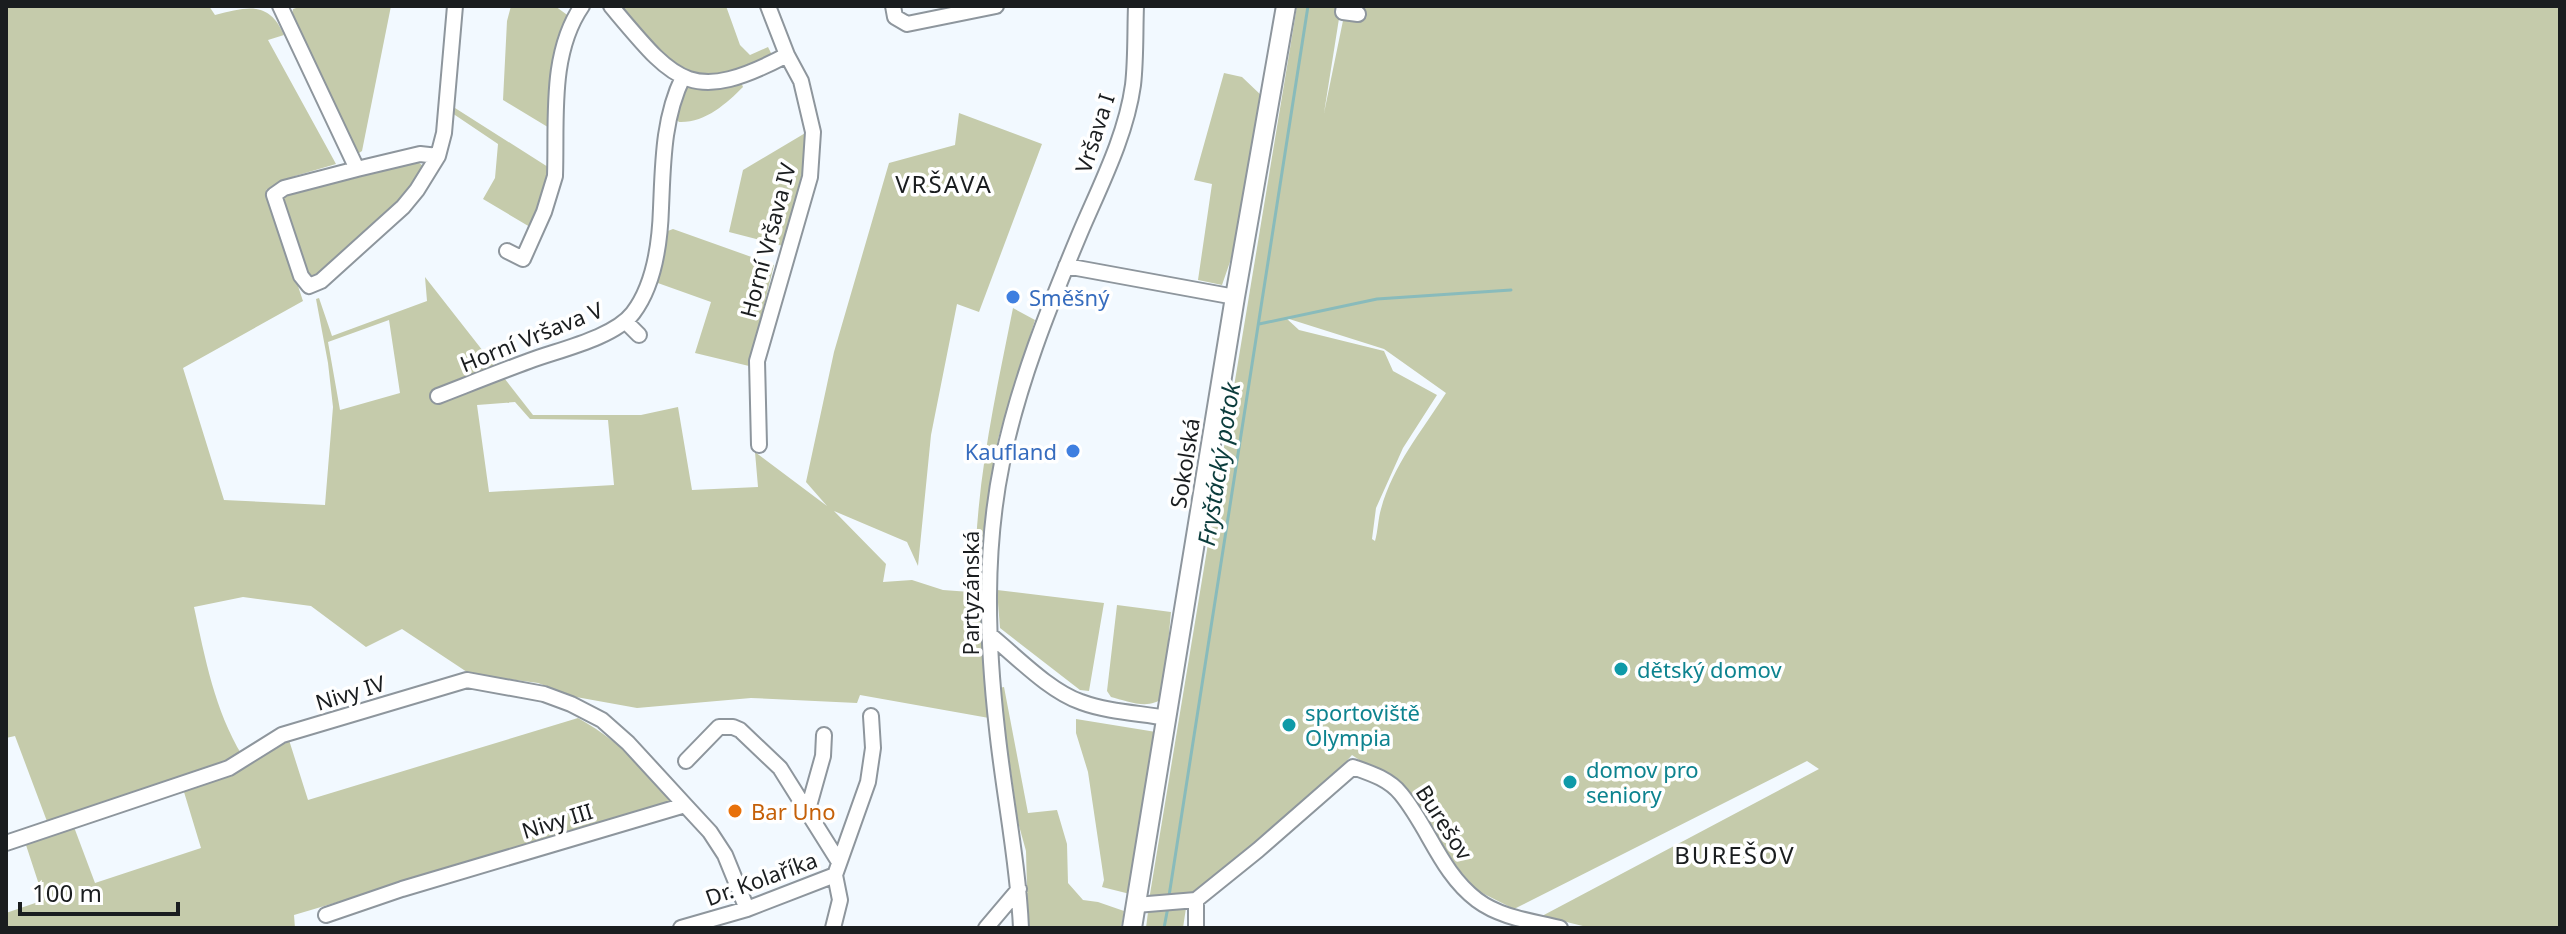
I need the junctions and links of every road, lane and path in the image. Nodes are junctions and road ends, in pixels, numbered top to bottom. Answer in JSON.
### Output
{"nodes":[{"id":1,"x":280,"y":6,"type":"edge"},
{"id":2,"x":455,"y":6,"type":"edge"},
{"id":3,"x":582,"y":6,"type":"edge"},
{"id":4,"x":611,"y":6,"type":"edge"},
{"id":5,"x":768,"y":6,"type":"edge"},
{"id":6,"x":996,"y":6,"type":"edge"},
{"id":7,"x":1136,"y":6,"type":"edge"},
{"id":8,"x":1286,"y":6,"type":"edge"},
{"id":9,"x":1344,"y":6,"type":"edge"},
{"id":10,"x":893,"y":10,"type":"edge"},
{"id":11,"x":1358,"y":14,"type":"dead end"},
{"id":12,"x":787,"y":55,"type":"junction"},
{"id":13,"x":683,"y":77,"type":"junction"},
{"id":14,"x":438,"y":156,"type":"junction"},
{"id":15,"x":357,"y":169,"type":"junction"},
{"id":16,"x":507,"y":251,"type":"dead end"},
{"id":17,"x":523,"y":259,"type":"junction"},
{"id":18,"x":1066,"y":266,"type":"junction"},
{"id":19,"x":536,"y":268,"type":"dead end"},
{"id":20,"x":1235,"y":297,"type":"junction"},
{"id":21,"x":625,"y":321,"type":"junction"},
{"id":22,"x":639,"y":335,"type":"dead end"},
{"id":23,"x":438,"y":396,"type":"dead end"},
{"id":24,"x":759,"y":445,"type":"dead end"},
{"id":25,"x":990,"y":635,"type":"junction"},
{"id":26,"x":871,"y":716,"type":"dead end"},
{"id":27,"x":1167,"y":718,"type":"junction"},
{"id":28,"x":824,"y":735,"type":"dead end"},
{"id":29,"x":700,"y":746,"type":"junction"},
{"id":30,"x":712,"y":756,"type":"dead end"},
{"id":31,"x":686,"y":761,"type":"dead end"},
{"id":32,"x":685,"y":805,"type":"junction"},
{"id":33,"x":807,"y":813,"type":"junction"},
{"id":34,"x":6,"y":843,"type":"edge"},
{"id":35,"x":837,"y":868,"type":"junction"},
{"id":36,"x":1019,"y":889,"type":"junction"},
{"id":37,"x":1191,"y":901,"type":"junction"},
{"id":38,"x":1143,"y":905,"type":"junction"},
{"id":39,"x":747,"y":909,"type":"junction"},
{"id":40,"x":326,"y":915,"type":"dead end"},
{"id":41,"x":681,"y":928,"type":"edge"},
{"id":42,"x":833,"y":928,"type":"edge"},
{"id":43,"x":986,"y":928,"type":"edge"},
{"id":44,"x":1021,"y":928,"type":"edge"},
{"id":45,"x":1132,"y":928,"type":"edge"},
{"id":46,"x":1196,"y":928,"type":"edge"},
{"id":47,"x":1560,"y":928,"type":"edge"}],
"edges":[{"from":1,"to":15,"type":"street"},
{"from":2,"to":14,"type":"street"},
{"from":3,"to":17,"type":"street"},
{"from":4,"to":13,"type":"street"},
{"from":5,"to":12,"type":"street","name":"Horní Vršava IV"},
{"from":6,"to":10,"type":"street"},
{"from":7,"to":18,"type":"street","name":"Vršava I"},
{"from":8,"to":20,"type":"main road","name":"Sokolská"},
{"from":9,"to":11,"type":"street"},
{"from":12,"to":13,"type":"street"},
{"from":12,"to":24,"type":"street","name":"Horní Vršava IV"},
{"from":13,"to":21,"type":"street","name":"Horní Vršava V"},
{"from":14,"to":15,"type":"street"},
{"from":14,"to":15,"type":"street"},
{"from":16,"to":17,"type":"street"},
{"from":17,"to":19,"type":"street"},
{"from":18,"to":20,"type":"street"},
{"from":18,"to":25,"type":"street","name":"Partyzánská"},
{"from":20,"to":27,"type":"main road","name":"Sokolská"},
{"from":21,"to":22,"type":"street"},
{"from":21,"to":23,"type":"street","name":"Horní Vršava V"},
{"from":25,"to":27,"type":"street"},
{"from":25,"to":36,"type":"street","name":"Partyzánská"},
{"from":26,"to":35,"type":"street","name":"Dr. Kolaříka"},
{"from":27,"to":38,"type":"main road","name":"Sokolská"},
{"from":28,"to":33,"type":"street"},
{"from":29,"to":30,"type":"street"},
{"from":29,"to":31,"type":"street"},
{"from":29,"to":33,"type":"street"},
{"from":32,"to":34,"type":"street","name":"Nivy IV"},
{"from":32,"to":39,"type":"street"},
{"from":32,"to":40,"type":"street","name":"Nivy III"},
{"from":33,"to":35,"type":"street"},
{"from":35,"to":39,"type":"street","name":"Dr. Kolaříka"},
{"from":35,"to":42,"type":"street"},
{"from":36,"to":43,"type":"street"},
{"from":36,"to":44,"type":"street","name":"Partyzánská"},
{"from":37,"to":38,"type":"street"},
{"from":37,"to":46,"type":"street"},
{"from":37,"to":47,"type":"street","name":"Burešov"},
{"from":38,"to":45,"type":"main road","name":"Sokolská"},
{"from":39,"to":41,"type":"street","name":"Dr. Kolaříka"}]}
